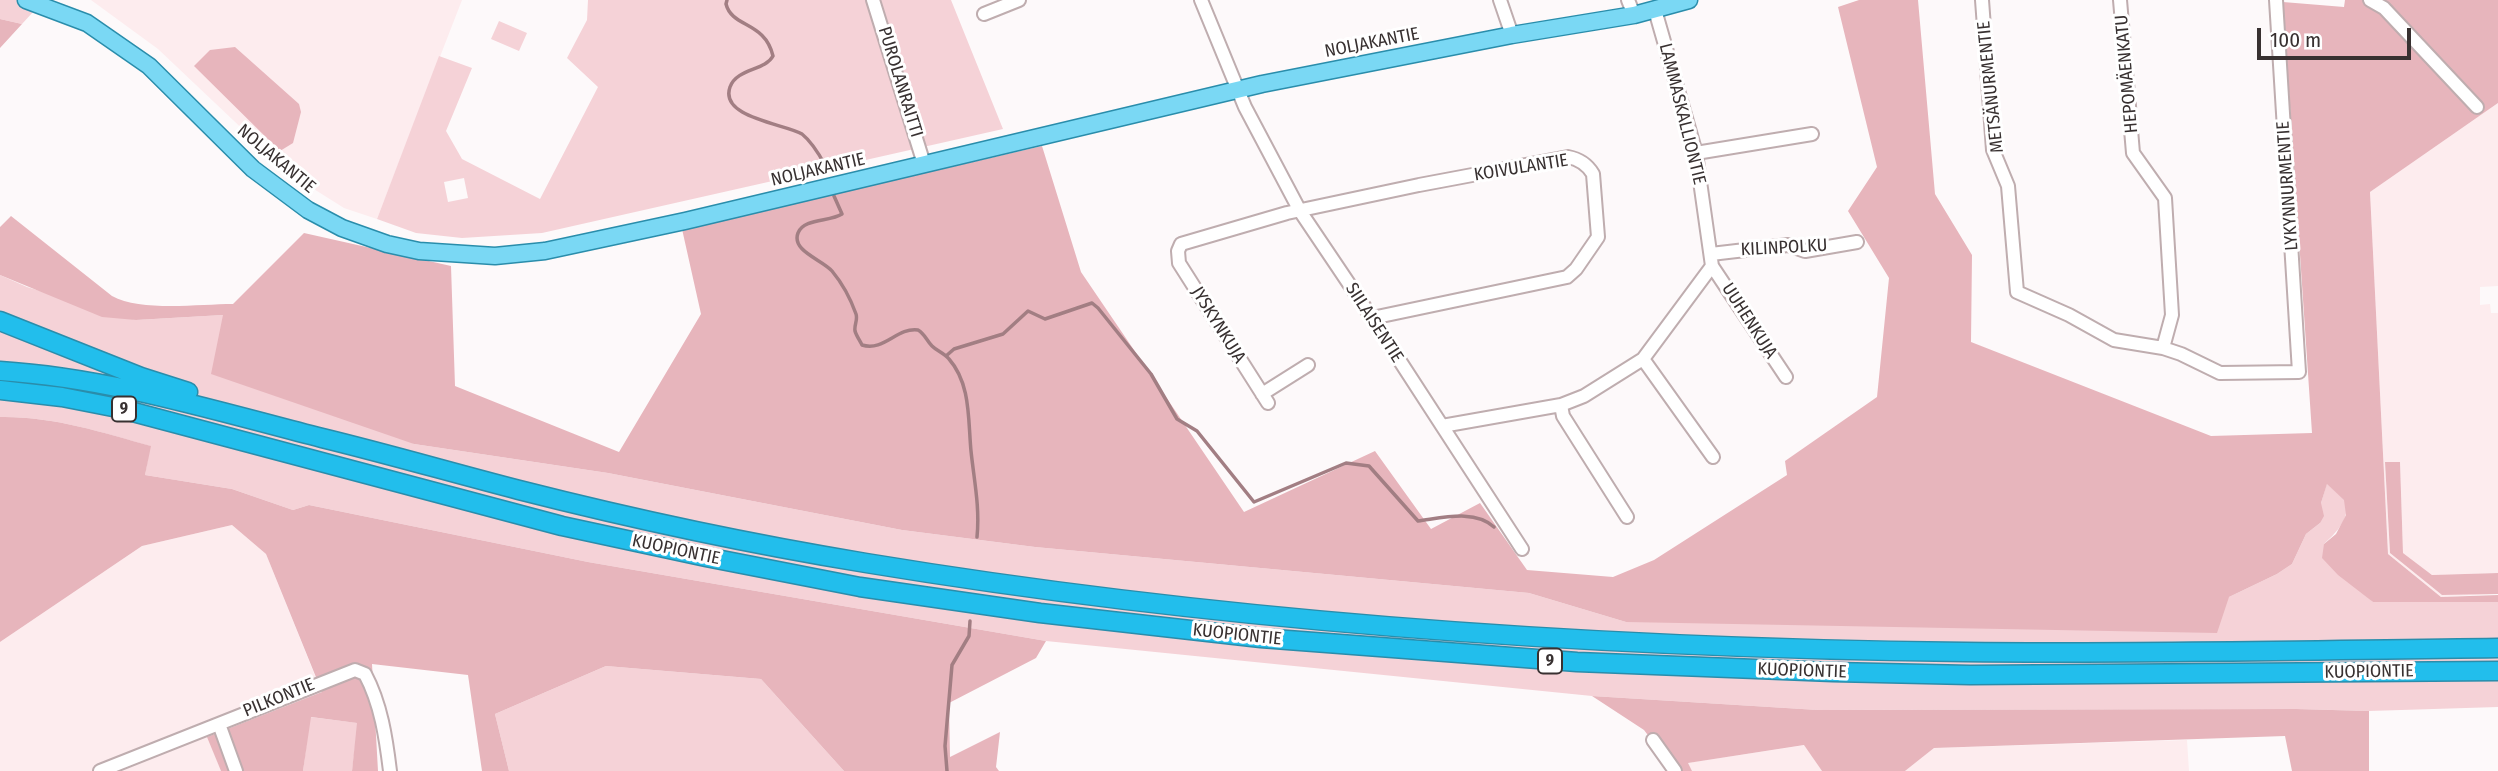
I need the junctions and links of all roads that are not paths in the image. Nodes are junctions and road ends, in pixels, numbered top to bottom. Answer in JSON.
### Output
{"nodes":[{"id":1,"x":26,"y":0,"type":"edge"},
{"id":2,"x":873,"y":0,"type":"edge"},
{"id":3,"x":1019,"y":0,"type":"edge"},
{"id":4,"x":1200,"y":0,"type":"edge"},
{"id":5,"x":1500,"y":0,"type":"edge"},
{"id":6,"x":1689,"y":0,"type":"edge"},
{"id":7,"x":1982,"y":0,"type":"edge"},
{"id":8,"x":2120,"y":0,"type":"edge"},
{"id":9,"x":2276,"y":0,"type":"edge"},
{"id":10,"x":2371,"y":0,"type":"edge"},
{"id":11,"x":1631,"y":8,"type":"edge"},
{"id":12,"x":1655,"y":10,"type":"junction"},
{"id":13,"x":984,"y":14,"type":"dead end"},
{"id":14,"x":1513,"y":35,"type":"junction"},
{"id":15,"x":1238,"y":90,"type":"junction"},
{"id":16,"x":2477,"y":107,"type":"dead end"},
{"id":17,"x":1812,"y":134,"type":"dead end"},
{"id":18,"x":1696,"y":153,"type":"junction"},
{"id":19,"x":924,"y":164,"type":"junction"},
{"id":20,"x":1300,"y":212,"type":"junction"},
{"id":21,"x":1857,"y":242,"type":"dead end"},
{"id":22,"x":1712,"y":260,"type":"junction"},
{"id":23,"x":1372,"y":318,"type":"junction"},
{"id":24,"x":0,"y":321,"type":"edge"},
{"id":25,"x":2163,"y":348,"type":"junction"},
{"id":26,"x":1643,"y":359,"type":"junction"},
{"id":27,"x":1308,"y":365,"type":"dead end"},
{"id":28,"x":0,"y":371,"type":"edge"},
{"id":29,"x":2299,"y":372,"type":"joint"},
{"id":30,"x":1786,"y":377,"type":"dead end"},
{"id":31,"x":0,"y":390,"type":"edge"},
{"id":32,"x":1561,"y":405,"type":"junction"},
{"id":33,"x":210,"y":408,"type":"junction"},
{"id":34,"x":1443,"y":426,"type":"junction"},
{"id":35,"x":1713,"y":457,"type":"dead end"},
{"id":36,"x":1627,"y":517,"type":"dead end"},
{"id":37,"x":1522,"y":549,"type":"dead end"},
{"id":38,"x":2498,"y":648,"type":"edge"},
{"id":39,"x":2498,"y":671,"type":"edge"},
{"id":40,"x":219,"y":724,"type":"junction"},
{"id":41,"x":1653,"y":740,"type":"dead end"},
{"id":42,"x":100,"y":771,"type":"edge"},
{"id":43,"x":236,"y":771,"type":"edge"},
{"id":44,"x":390,"y":771,"type":"edge"},
{"id":45,"x":1675,"y":771,"type":"edge"}],
"edges":[{"from":1,"to":19,"type":"main road","name":"NOLJAKANTIE"},
{"from":2,"to":19,"type":"street","name":"PUROLANRAITTI"},
{"from":3,"to":13,"type":"street"},
{"from":4,"to":15,"type":"street","name":"SIILAISENTIE"},
{"from":5,"to":14,"type":"street"},
{"from":6,"to":12,"type":"main road","name":"NOLJAKANTIE"},
{"from":7,"to":25,"type":"street","name":"METSÄNURMENTIE"},
{"from":8,"to":25,"type":"street","name":"HEPOMÄENKATU"},
{"from":9,"to":29,"type":"street","name":"LYKYNNURMENTIE"},
{"from":10,"to":16,"type":"street"},
{"from":11,"to":12,"type":"main road","name":"NOLJAKANTIE"},
{"from":11,"to":14,"type":"main road","name":"NOLJAKANTIE"},
{"from":12,"to":18,"type":"street","name":"LAMMASKALLIONTIE"},
{"from":14,"to":15,"type":"main road","name":"NOLJAKANTIE"},
{"from":15,"to":19,"type":"main road","name":"NOLJAKANTIE"},
{"from":15,"to":20,"type":"street","name":"SIILAISENTIE"},
{"from":17,"to":18,"type":"street"},
{"from":18,"to":22,"type":"street","name":"LAMMASKALLIONTIE"},
{"from":20,"to":23,"type":"street","name":"SIILAISENTIE"},
{"from":20,"to":23,"type":"street","name":"KOIVULANTIE"},
{"from":20,"to":27,"type":"street","name":"JYSKYNKUJA"},
{"from":21,"to":22,"type":"street","name":"KILINPOLKU"},
{"from":22,"to":26,"type":"street"},
{"from":22,"to":30,"type":"street","name":"UUHENKUJA"},
{"from":23,"to":34,"type":"street","name":"SIILAISENTIE"},
{"from":24,"to":33,"type":"highway"},
{"from":25,"to":29,"type":"street","name":"METSÄNURMENTIE"},
{"from":26,"to":32,"type":"street"},
{"from":26,"to":35,"type":"street"},
{"from":28,"to":33,"type":"highway","name":"KUOPIONTIE","number":"9"},
{"from":31,"to":39,"type":"highway","name":"KUOPIONTIE","number":"9"},
{"from":32,"to":34,"type":"street"},
{"from":32,"to":36,"type":"street"},
{"from":33,"to":38,"type":"highway","name":"KUOPIONTIE","number":"9"},
{"from":34,"to":37,"type":"street","name":"SIILAISENTIE"},
{"from":40,"to":42,"type":"street","name":"PILKONTIE"},
{"from":40,"to":43,"type":"street"},
{"from":40,"to":44,"type":"street","name":"PILKONTIE"},
{"from":41,"to":45,"type":"street"}]}
